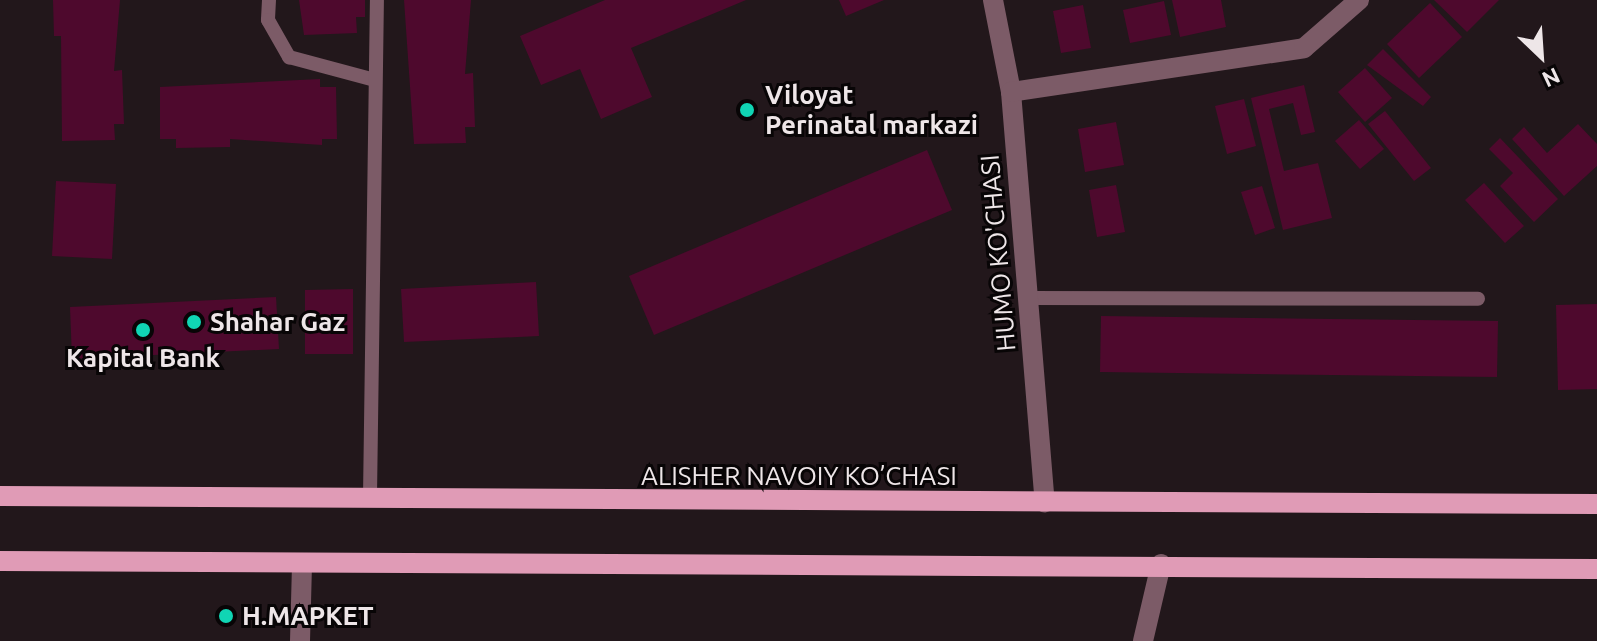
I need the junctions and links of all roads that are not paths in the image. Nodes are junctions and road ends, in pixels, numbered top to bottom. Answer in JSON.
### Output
{"nodes":[{"id":1,"x":269,"y":0,"type":"edge"},
{"id":2,"x":377,"y":0,"type":"edge"},
{"id":3,"x":993,"y":0,"type":"edge"},
{"id":4,"x":1359,"y":0,"type":"edge"},
{"id":5,"x":371,"y":79,"type":"junction"},
{"id":6,"x":1011,"y":92,"type":"junction"},
{"id":7,"x":1028,"y":298,"type":"junction"},
{"id":8,"x":1478,"y":299,"type":"dead end"},
{"id":9,"x":0,"y":496,"type":"edge"},
{"id":10,"x":370,"y":496,"type":"junction"},
{"id":11,"x":1045,"y":503,"type":"junction"},
{"id":12,"x":1597,"y":504,"type":"edge"},
{"id":13,"x":0,"y":561,"type":"edge"},
{"id":14,"x":1161,"y":564,"type":"junction"},
{"id":15,"x":302,"y":565,"type":"junction"},
{"id":16,"x":1597,"y":569,"type":"edge"},
{"id":17,"x":300,"y":641,"type":"edge"},
{"id":18,"x":1143,"y":641,"type":"edge"}],
"edges":[{"from":1,"to":5,"type":"lane"},
{"from":2,"to":5,"type":"lane"},
{"from":3,"to":6,"type":"street","name":"HUMO KO'CHASI"},
{"from":4,"to":6,"type":"street"},
{"from":5,"to":10,"type":"lane"},
{"from":6,"to":7,"type":"street","name":"HUMO KO'CHASI"},
{"from":7,"to":8,"type":"lane"},
{"from":7,"to":11,"type":"street","name":"HUMO KO'CHASI"},
{"from":9,"to":10,"type":"main road","name":"ALISHER NAVOIY KO’CHASI"},
{"from":10,"to":11,"type":"main road","name":"ALISHER NAVOIY KO’CHASI"},
{"from":11,"to":12,"type":"main road","name":"ALISHER NAVOIY KO’CHASI"},
{"from":13,"to":15,"type":"main road"},
{"from":14,"to":15,"type":"main road"},
{"from":14,"to":16,"type":"main road"},
{"from":14,"to":18,"type":"street"},
{"from":15,"to":17,"type":"street"}]}
